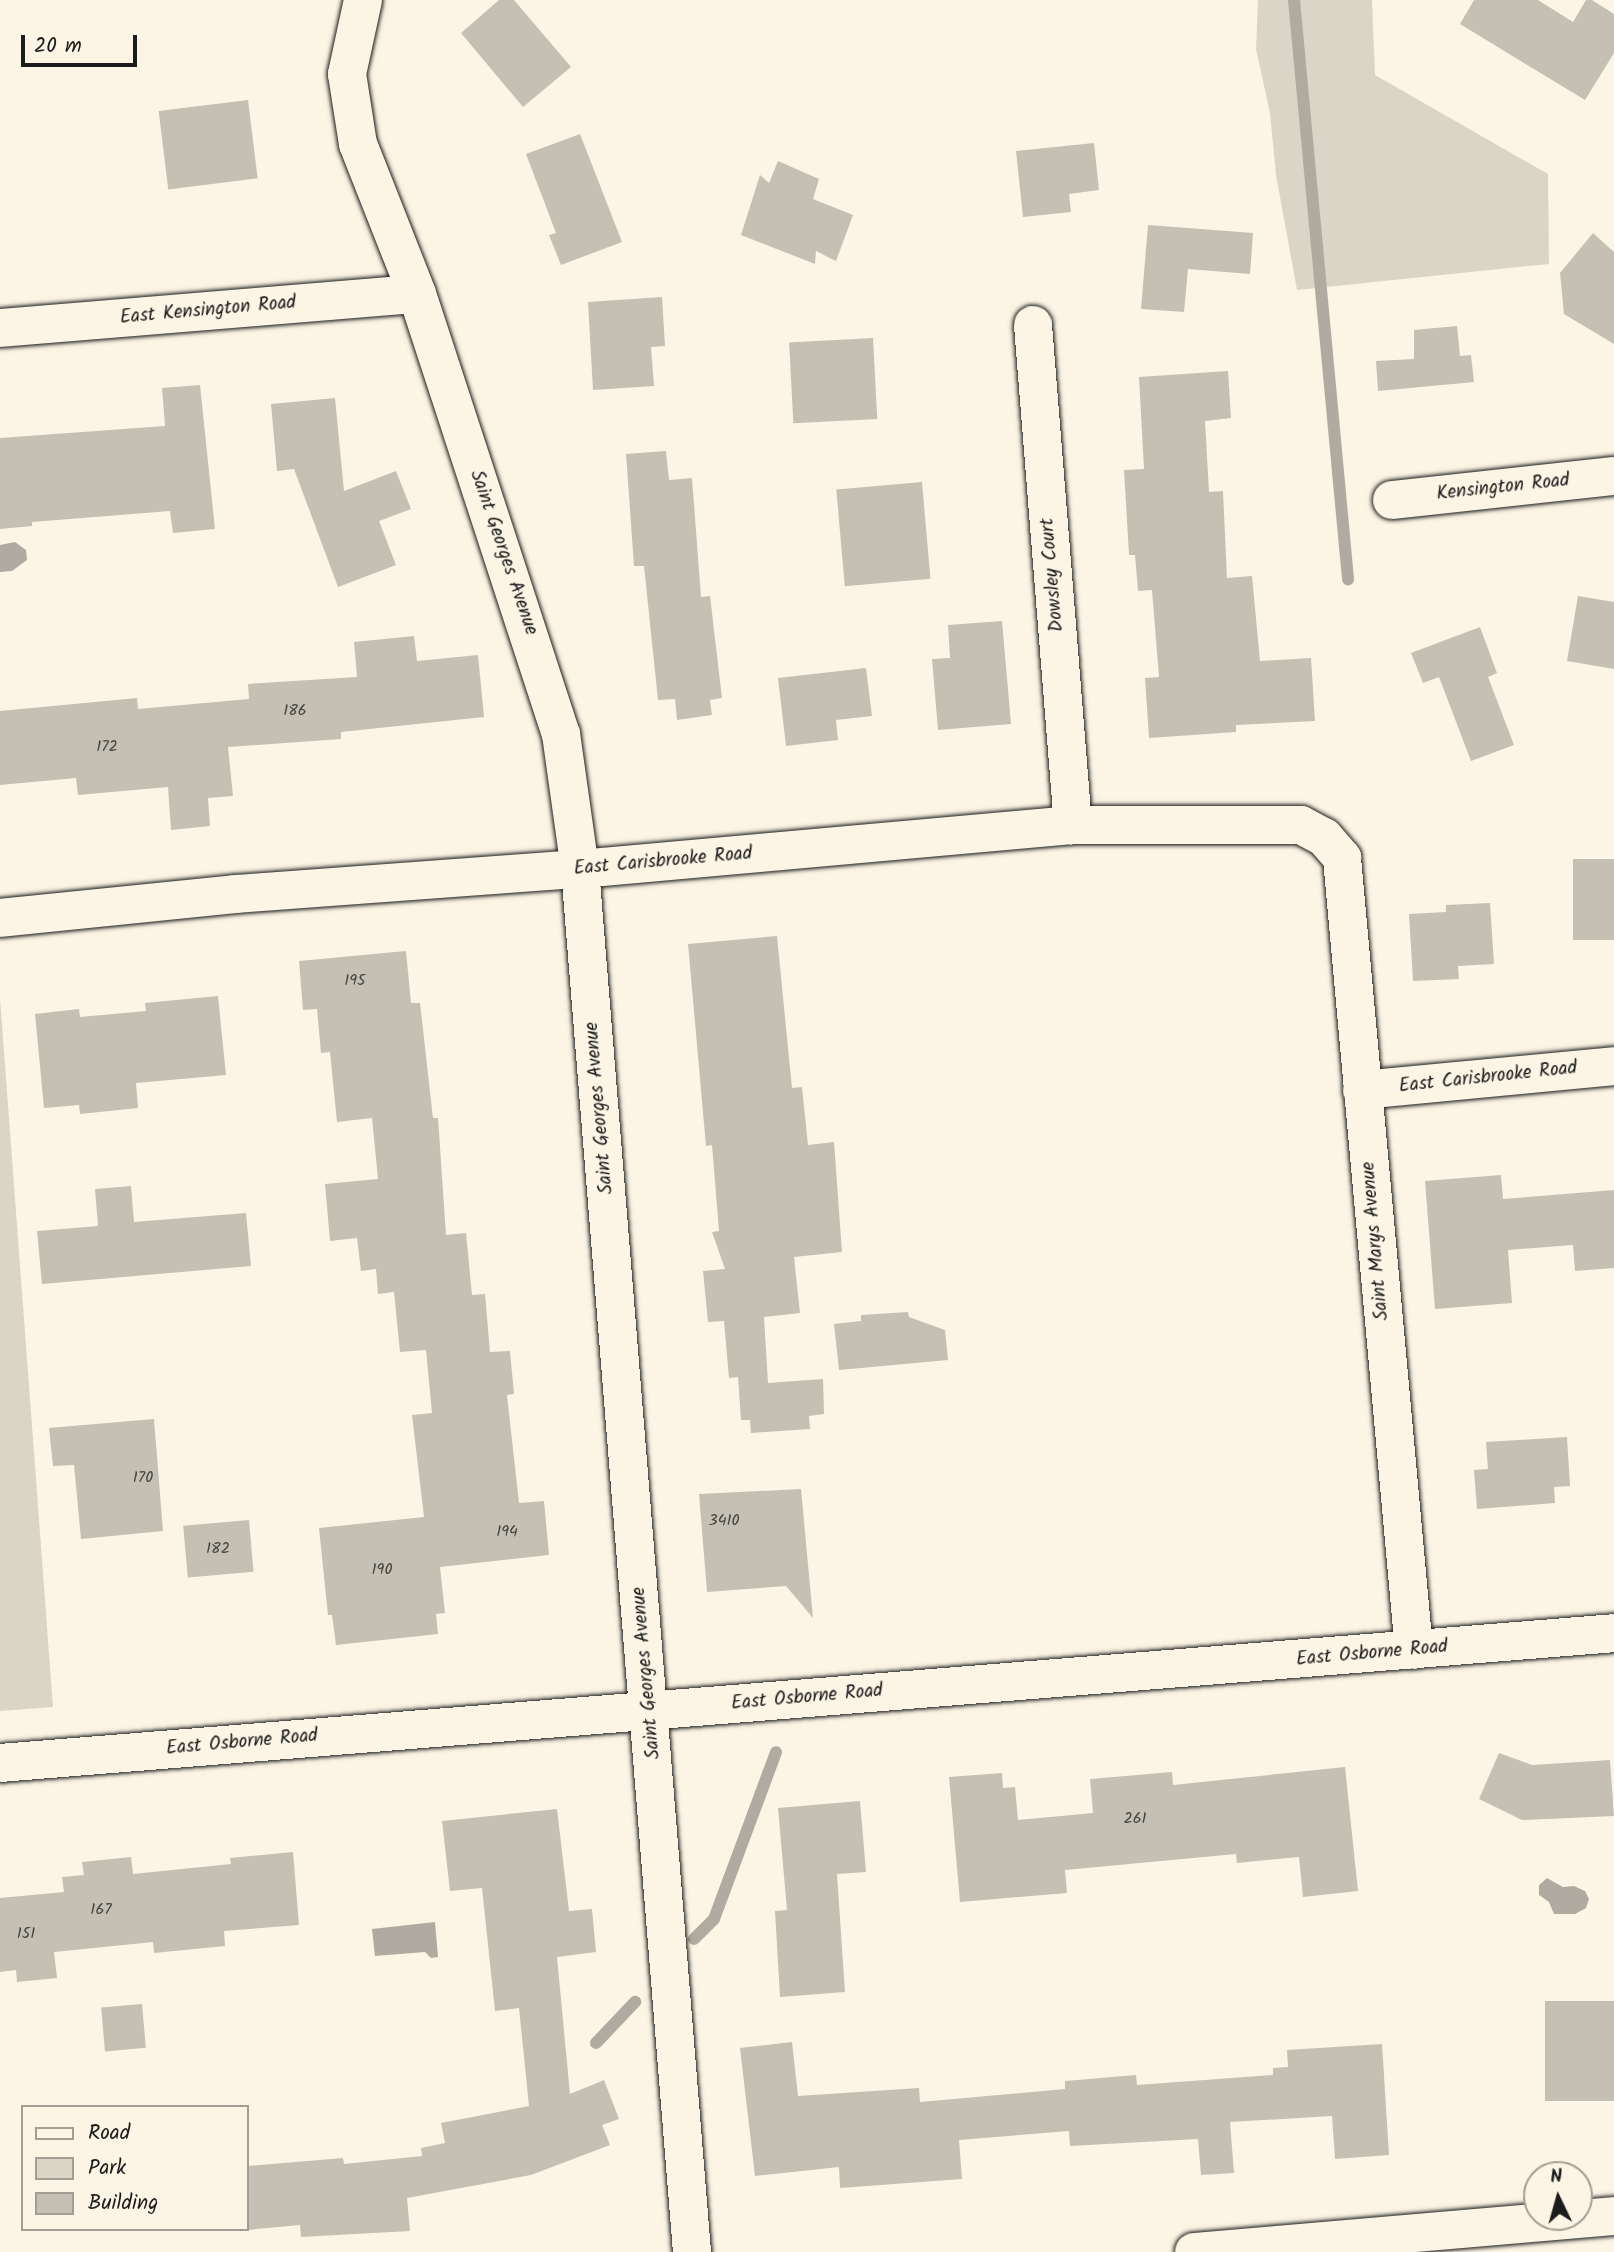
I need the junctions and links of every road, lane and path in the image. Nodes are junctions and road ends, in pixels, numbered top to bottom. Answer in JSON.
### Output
{"nodes":[{"id":1,"x":363,"y":0,"type":"edge"},
{"id":2,"x":417,"y":294,"type":"junction"},
{"id":3,"x":1033,"y":325,"type":"dead end"},
{"id":4,"x":0,"y":328,"type":"edge"},
{"id":5,"x":1614,"y":476,"type":"edge"},
{"id":6,"x":1392,"y":500,"type":"dead end"},
{"id":7,"x":1073,"y":825,"type":"junction"},
{"id":8,"x":1324,"y":837,"type":"joint"},
{"id":9,"x":580,"y":869,"type":"junction"},
{"id":10,"x":0,"y":918,"type":"edge"},
{"id":11,"x":1614,"y":1066,"type":"edge"},
{"id":12,"x":1362,"y":1090,"type":"junction"},
{"id":13,"x":1614,"y":1633,"type":"edge"},
{"id":14,"x":1414,"y":1650,"type":"junction"},
{"id":15,"x":650,"y":1711,"type":"junction"},
{"id":16,"x":0,"y":1763,"type":"edge"},
{"id":17,"x":1614,"y":2216,"type":"edge"},
{"id":18,"x":692,"y":2252,"type":"edge"},
{"id":19,"x":1194,"y":2252,"type":"edge"}],
"edges":[{"from":1,"to":2,"type":"street","name":"Saint Georges Avenue"},
{"from":2,"to":4,"type":"street","name":"East Kensington Road"},
{"from":2,"to":9,"type":"street","name":"Saint Georges Avenue"},
{"from":3,"to":7,"type":"street","name":"Dowsley Court"},
{"from":5,"to":6,"type":"street","name":"Kensington Road"},
{"from":7,"to":8,"type":"street","name":"East Carisbrooke Road"},
{"from":7,"to":9,"type":"street","name":"East Carisbrooke Road"},
{"from":8,"to":12,"type":"street","name":"Saint Marys Avenue"},
{"from":9,"to":10,"type":"street","name":"East Carisbrooke Road"},
{"from":9,"to":15,"type":"street","name":"Saint Georges Avenue"},
{"from":11,"to":12,"type":"street","name":"East Carisbrooke Road"},
{"from":12,"to":14,"type":"street","name":"Saint Marys Avenue"},
{"from":13,"to":14,"type":"street","name":"East Osborne Road"},
{"from":14,"to":15,"type":"street","name":"East Osborne Road"},
{"from":15,"to":16,"type":"street","name":"East Osborne Road"},
{"from":15,"to":18,"type":"street","name":"Saint Georges Avenue"},
{"from":17,"to":19,"type":"street"}]}
